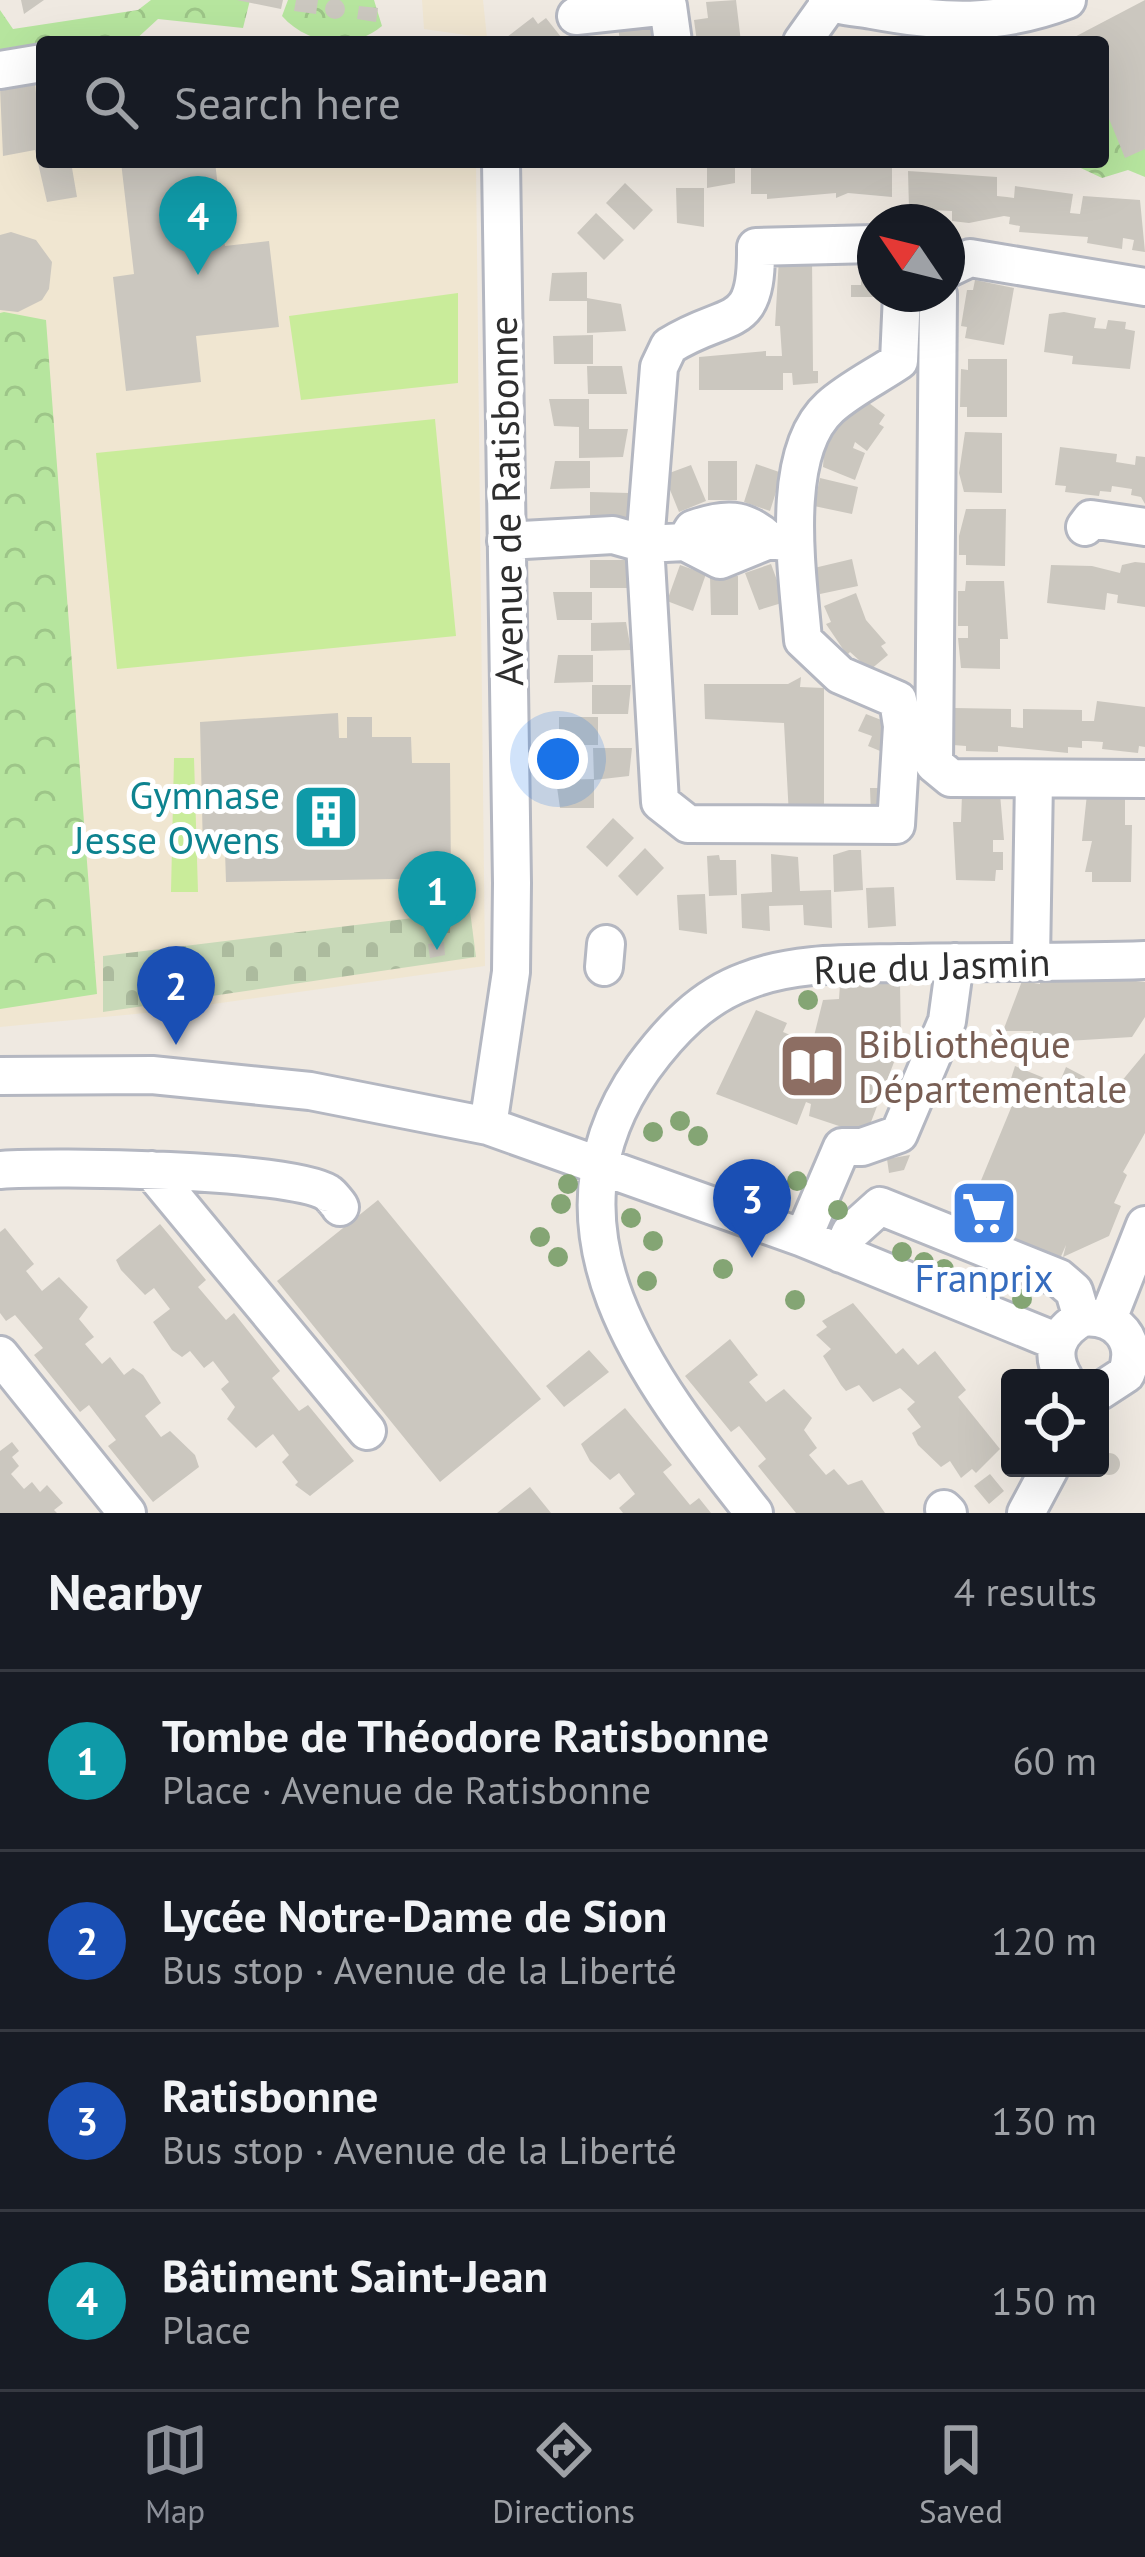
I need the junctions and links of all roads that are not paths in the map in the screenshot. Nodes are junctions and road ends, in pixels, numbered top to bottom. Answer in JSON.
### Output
{"nodes":[{"id":1,"x":1067,"y":0,"type":"edge"},
{"id":2,"x":828,"y":2,"type":"edge"},
{"id":3,"x":576,"y":16,"type":"dead end"},
{"id":4,"x":670,"y":16,"type":"edge"},
{"id":5,"x":806,"y":36,"type":"edge"},
{"id":6,"x":36,"y":64,"type":"edge"},
{"id":7,"x":0,"y":70,"type":"edge"},
{"id":8,"x":502,"y":168,"type":"edge"},
{"id":9,"x":857,"y":244,"type":"edge"},
{"id":10,"x":965,"y":260,"type":"edge"},
{"id":11,"x":1145,"y":287,"type":"edge"},
{"id":12,"x":901,"y":312,"type":"edge"},
{"id":13,"x":938,"y":312,"type":"edge"},
{"id":14,"x":1085,"y":526,"type":"dead end"},
{"id":15,"x":1145,"y":527,"type":"edge"},
{"id":16,"x":782,"y":542,"type":"junction"},
{"id":17,"x":645,"y":544,"type":"junction"},
{"id":18,"x":506,"y":550,"type":"junction"},
{"id":19,"x":1145,"y":779,"type":"edge"},
{"id":20,"x":1034,"y":780,"type":"junction"},
{"id":21,"x":1031,"y":960,"type":"junction"},
{"id":22,"x":1145,"y":960,"type":"edge"},
{"id":23,"x":955,"y":962,"type":"junction"},
{"id":24,"x":0,"y":1076,"type":"edge"},
{"id":25,"x":488,"y":1126,"type":"junction"},
{"id":26,"x":601,"y":1163,"type":"junction"},
{"id":27,"x":0,"y":1170,"type":"edge"},
{"id":28,"x":152,"y":1170,"type":"junction"},
{"id":29,"x":340,"y":1207,"type":"dead end"},
{"id":30,"x":1145,"y":1225,"type":"edge"},
{"id":31,"x":802,"y":1238,"type":"junction"},
{"id":32,"x":842,"y":1254,"type":"junction"},
{"id":33,"x":1078,"y":1339,"type":"edge"},
{"id":34,"x":0,"y":1355,"type":"edge"},
{"id":35,"x":1137,"y":1369,"type":"edge"},
{"id":36,"x":1109,"y":1387,"type":"edge"},
{"id":37,"x":368,"y":1431,"type":"dead end"},
{"id":38,"x":1045,"y":1477,"type":"edge"},
{"id":39,"x":127,"y":1513,"type":"edge"},
{"id":40,"x":754,"y":1513,"type":"edge"},
{"id":41,"x":1026,"y":1513,"type":"edge"}],
"edges":[{"from":1,"to":2,"type":"street"},
{"from":2,"to":5,"type":"street"},
{"from":3,"to":4,"type":"street"},
{"from":6,"to":7,"type":"street"},
{"from":8,"to":18,"type":"street","name":"Avenue de Ratisbonne"},
{"from":9,"to":17,"type":"street"},
{"from":10,"to":11,"type":"street"},
{"from":12,"to":16,"type":"street"},
{"from":13,"to":20,"type":"street"},
{"from":14,"to":15,"type":"street"},
{"from":16,"to":17,"type":"street"},
{"from":16,"to":17,"type":"street"},
{"from":17,"to":18,"type":"street"},
{"from":18,"to":25,"type":"street","name":"Avenue de Ratisbonne"},
{"from":19,"to":20,"type":"street"},
{"from":20,"to":21,"type":"street"},
{"from":21,"to":22,"type":"street","name":"Rue du Jasmin"},
{"from":21,"to":23,"type":"street","name":"Rue du Jasmin"},
{"from":23,"to":26,"type":"street","name":"Rue du Jasmin"},
{"from":23,"to":31,"type":"street"},
{"from":24,"to":25,"type":"street"},
{"from":25,"to":26,"type":"street"},
{"from":26,"to":31,"type":"street"},
{"from":26,"to":40,"type":"street","name":"Rue du Jasmin"},
{"from":27,"to":28,"type":"street"},
{"from":28,"to":29,"type":"street"},
{"from":28,"to":37,"type":"street"},
{"from":30,"to":33,"type":"street"},
{"from":31,"to":32,"type":"street"},
{"from":32,"to":33,"type":"street"},
{"from":32,"to":33,"type":"street"},
{"from":33,"to":35,"type":"street"},
{"from":34,"to":39,"type":"street"},
{"from":35,"to":36,"type":"street"},
{"from":38,"to":41,"type":"street"}]}
